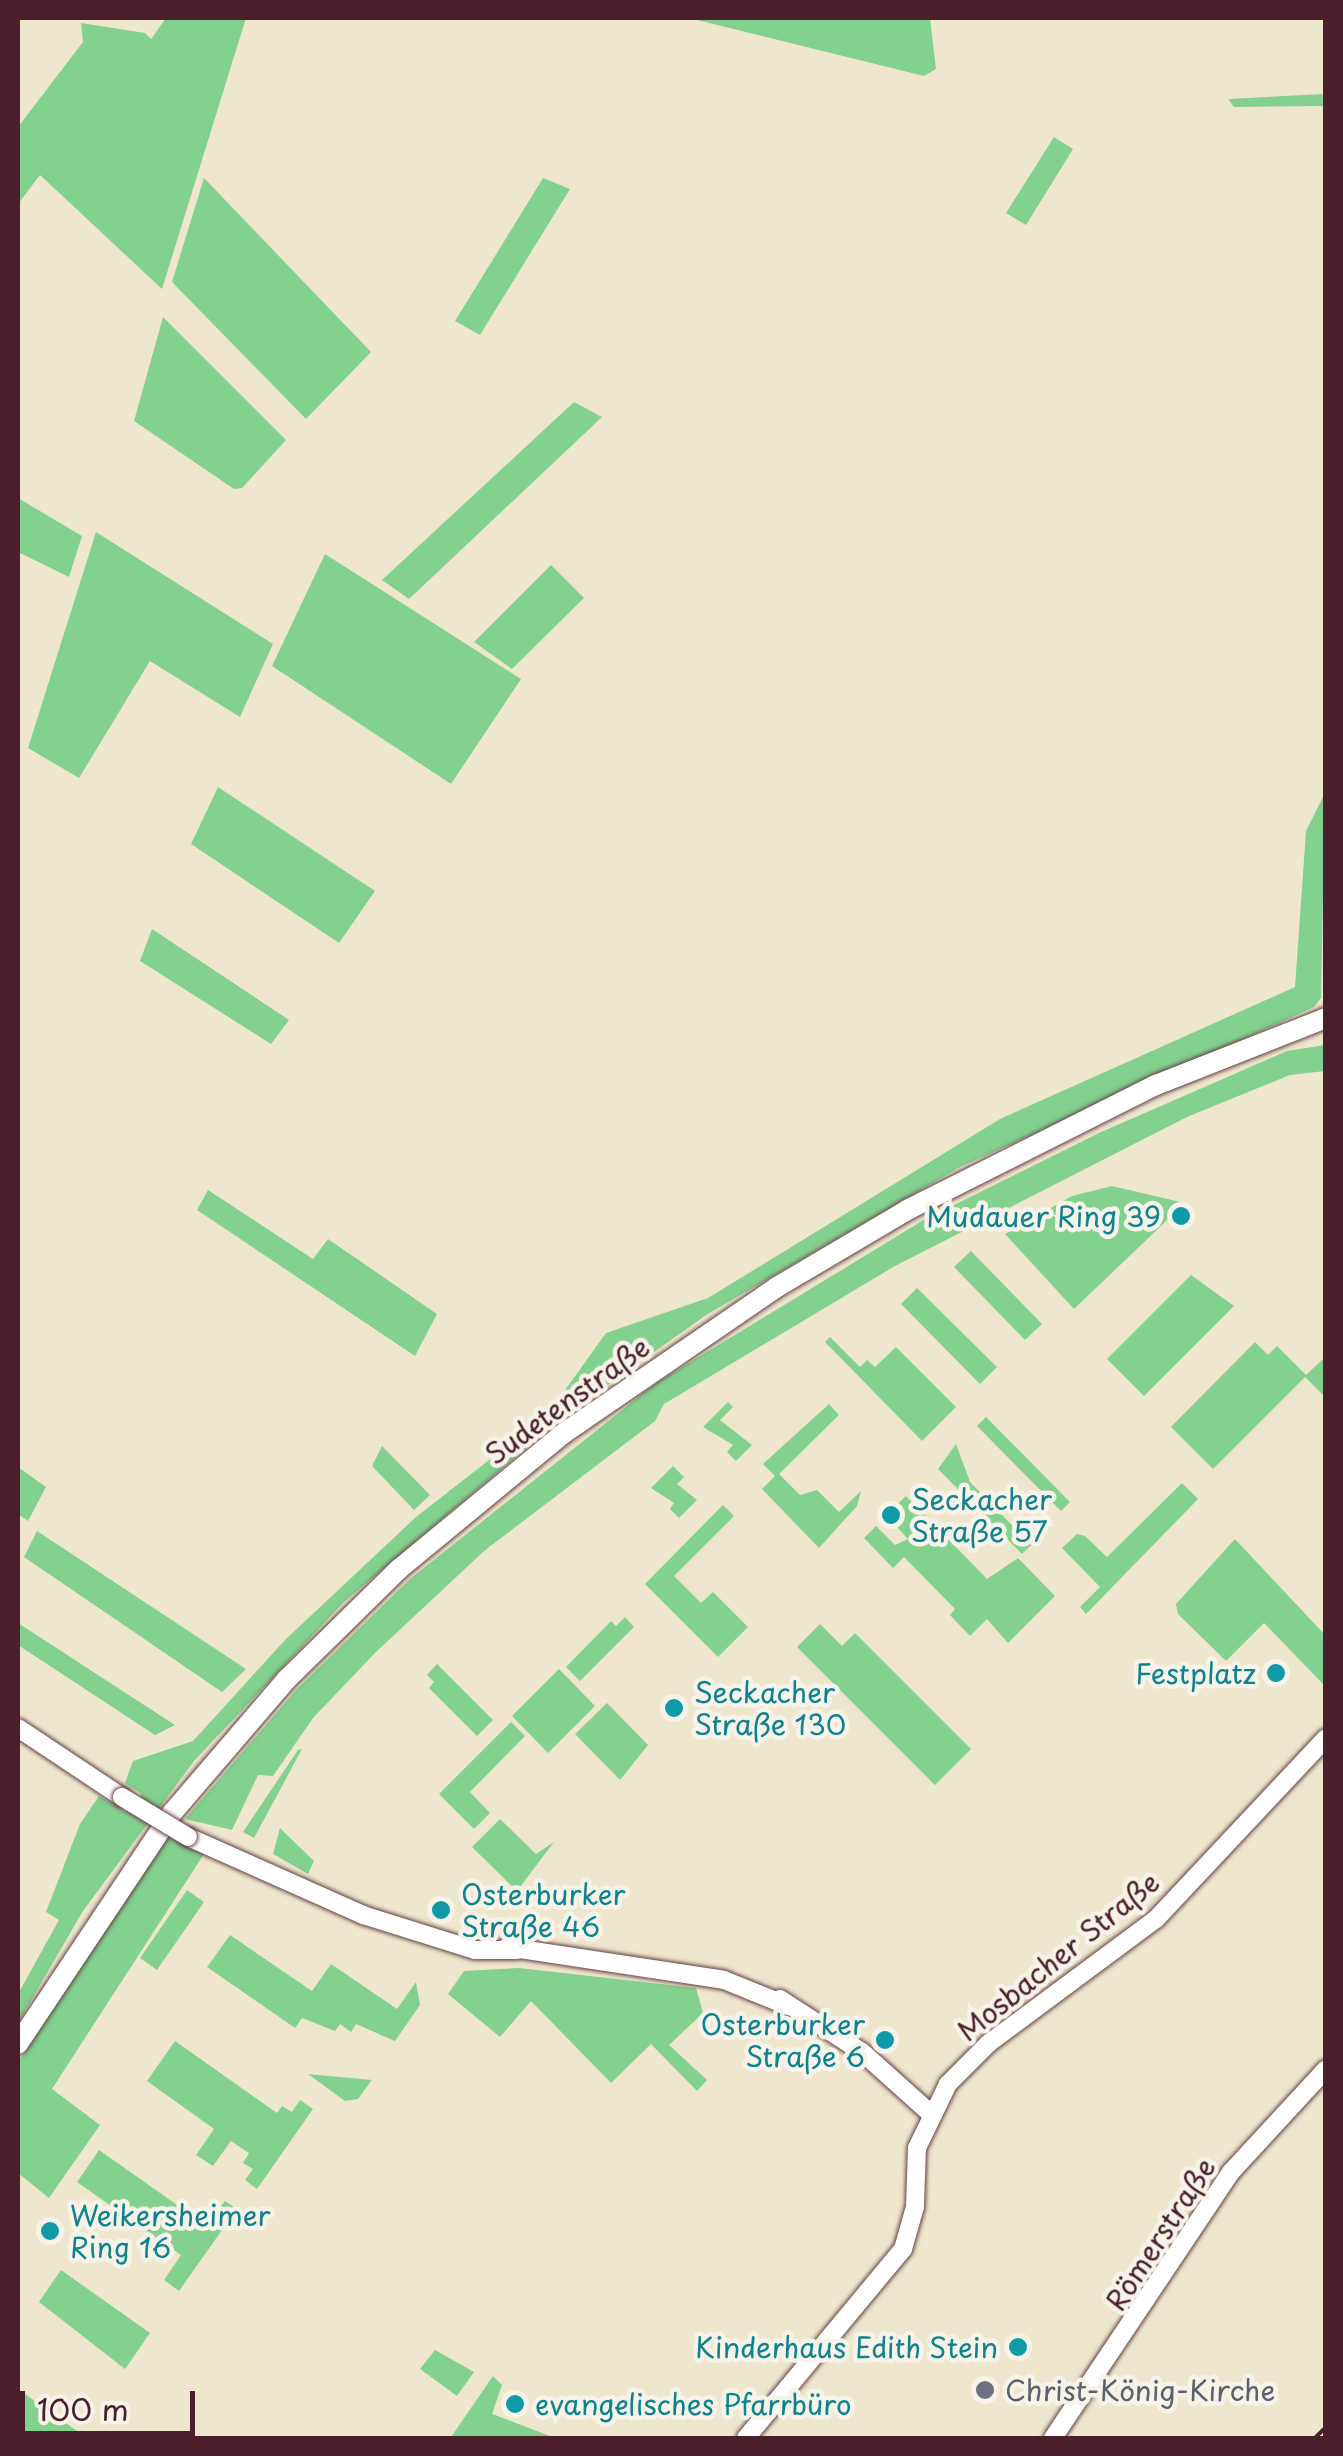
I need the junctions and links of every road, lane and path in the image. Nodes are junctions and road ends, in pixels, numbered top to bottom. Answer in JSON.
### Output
{"nodes":[{"id":1,"x":1326,"y":1018,"type":"edge"},
{"id":2,"x":1294,"y":1029,"type":"junction"},
{"id":3,"x":1326,"y":1033,"type":"edge"},
{"id":4,"x":18,"y":1728,"type":"edge"},
{"id":5,"x":1326,"y":1738,"type":"edge"},
{"id":6,"x":18,"y":2044,"type":"edge"},
{"id":7,"x":1326,"y":2069,"type":"edge"},
{"id":8,"x":930,"y":2112,"type":"junction"},
{"id":9,"x":746,"y":2438,"type":"edge"},
{"id":10,"x":1053,"y":2438,"type":"edge"}],
"edges":[{"from":1,"to":2,"type":"main road","name":"Sudetenstraße"},
{"from":2,"to":3,"type":"main road"},
{"from":2,"to":6,"type":"main road","name":"Sudetenstraße"},
{"from":4,"to":8,"type":"street","bridge":true},
{"from":5,"to":8,"type":"street","name":"Mosbacher Straße"},
{"from":7,"to":10,"type":"street","name":"Römerstraße"},
{"from":8,"to":9,"type":"street","name":"Mosbacher Straße"}]}
